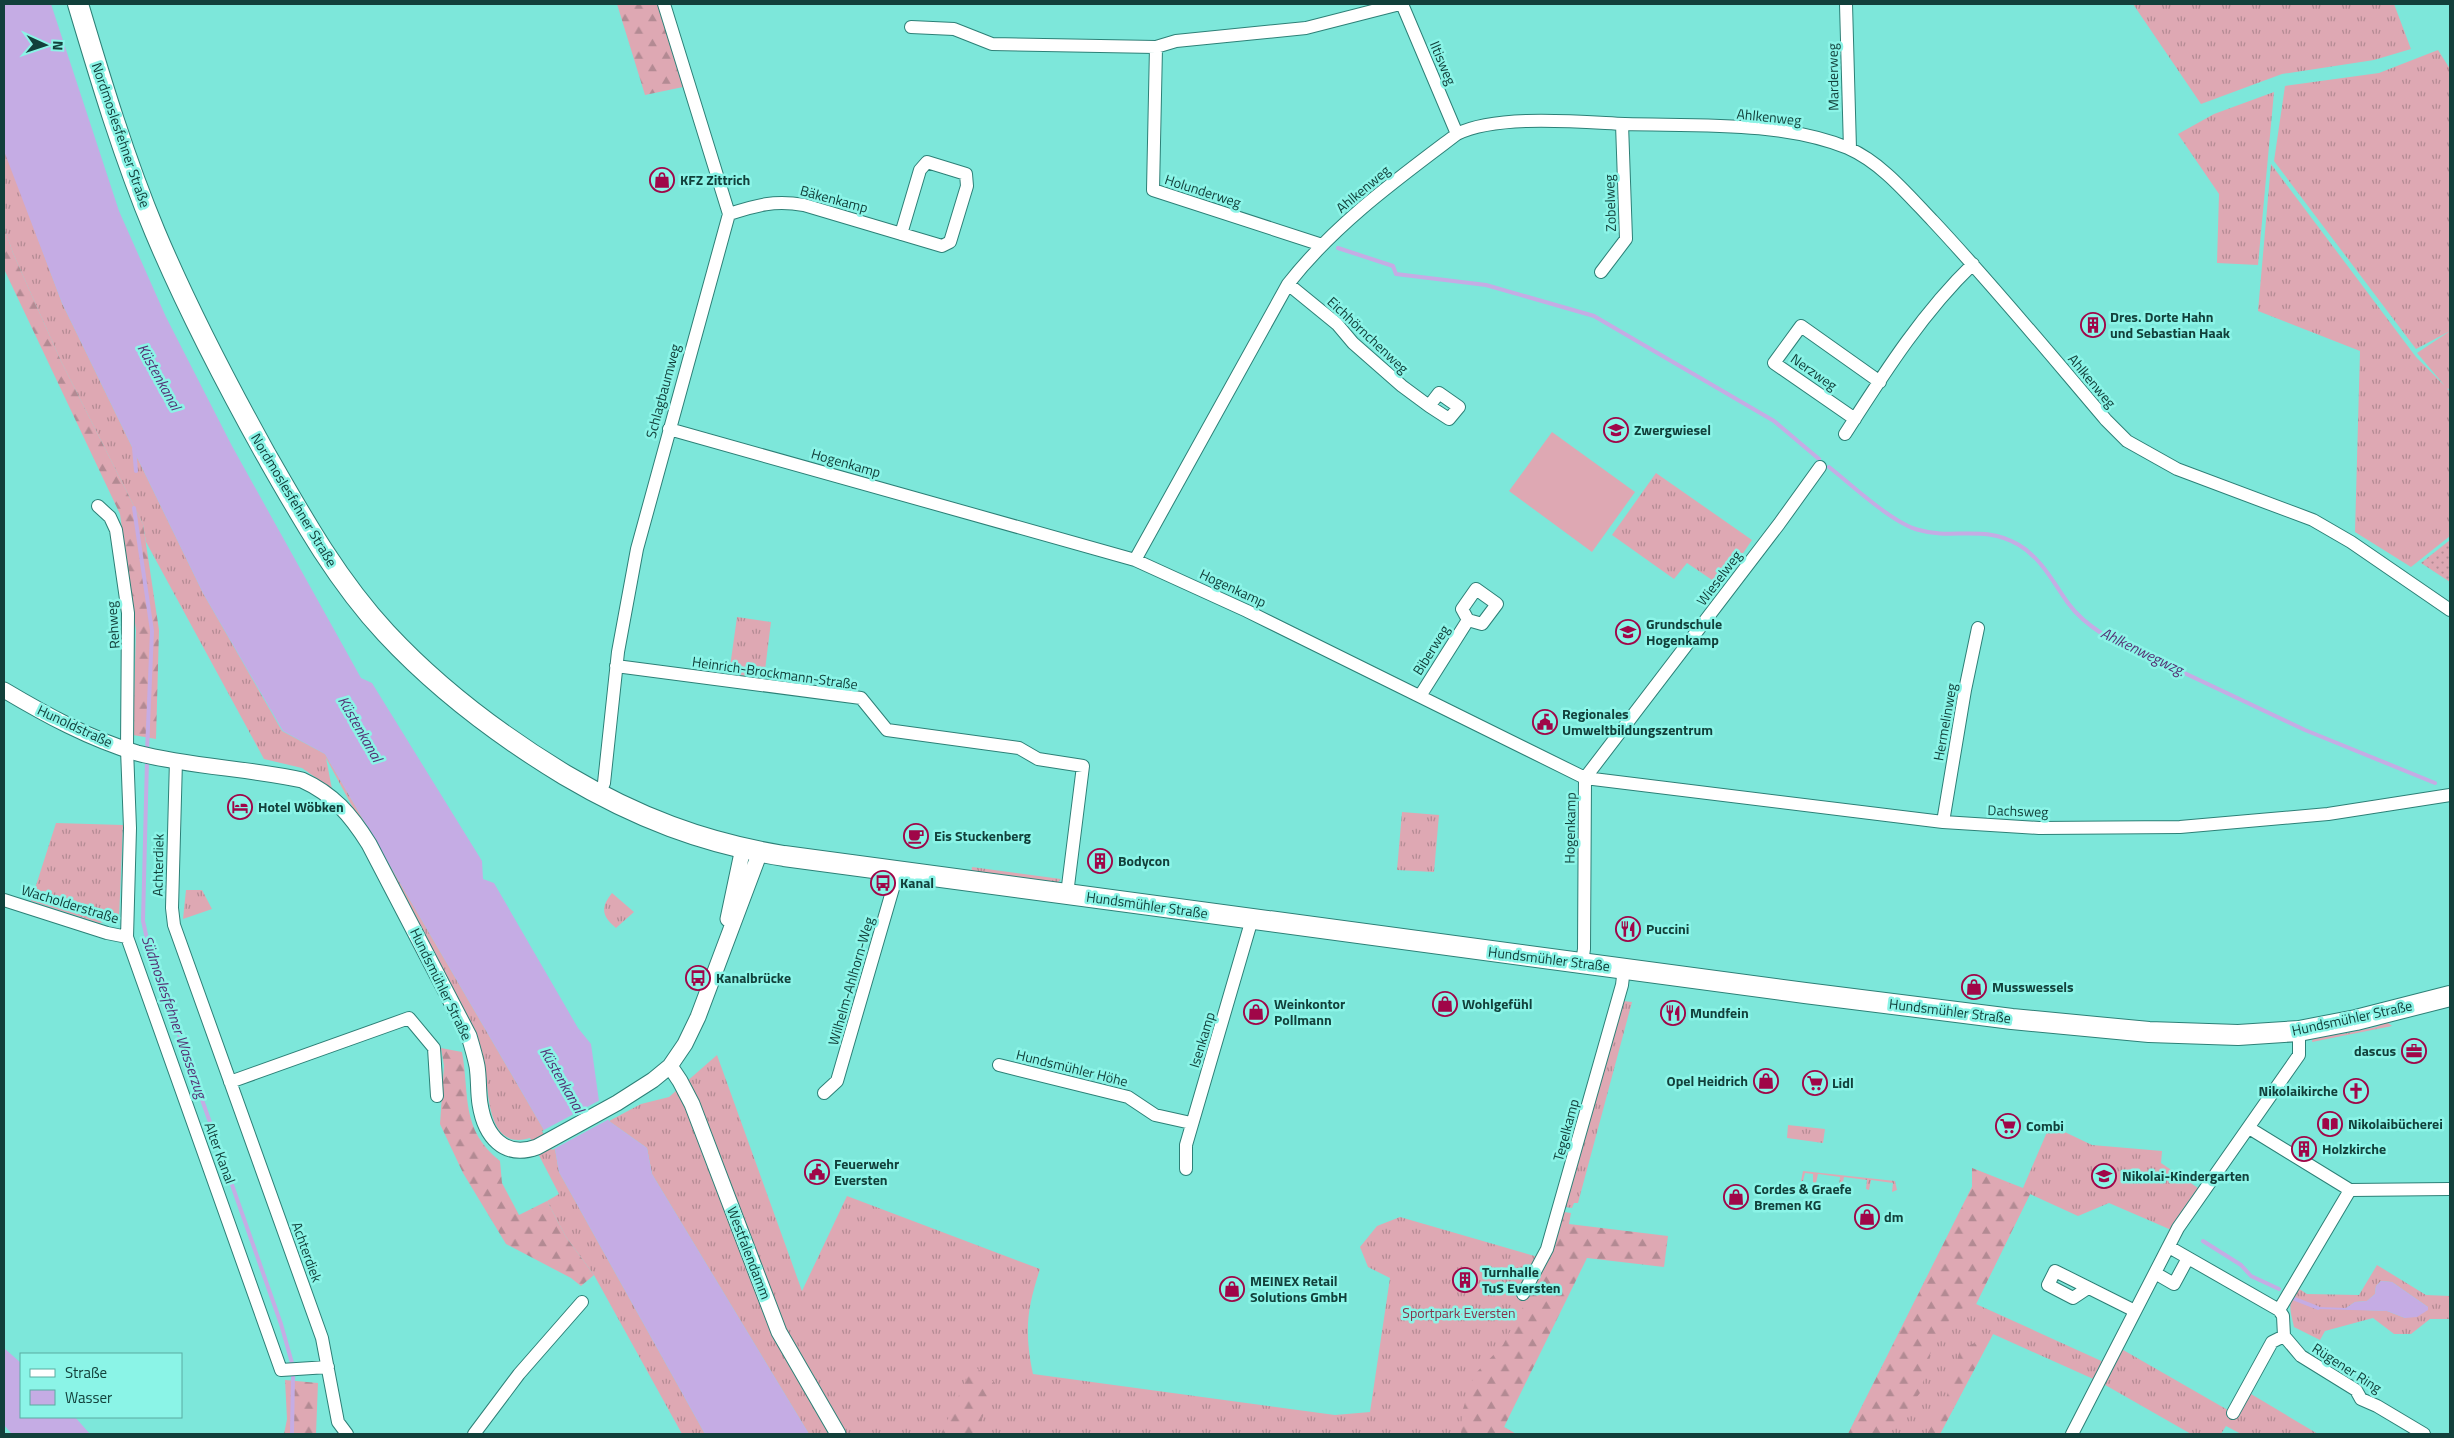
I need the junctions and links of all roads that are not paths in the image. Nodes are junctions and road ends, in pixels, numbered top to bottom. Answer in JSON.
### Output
{"nodes":[{"id":1,"x":78,"y":4,"type":"edge"},
{"id":2,"x":664,"y":4,"type":"edge"},
{"id":3,"x":1401,"y":4,"type":"edge"},
{"id":4,"x":1846,"y":4,"type":"edge"},
{"id":5,"x":911,"y":27,"type":"dead end"},
{"id":6,"x":1156,"y":47,"type":"junction"},
{"id":7,"x":1622,"y":124,"type":"junction"},
{"id":8,"x":1457,"y":134,"type":"junction"},
{"id":9,"x":1850,"y":149,"type":"junction"},
{"id":10,"x":729,"y":214,"type":"junction"},
{"id":11,"x":901,"y":234,"type":"junction"},
{"id":12,"x":1322,"y":246,"type":"junction"},
{"id":13,"x":1973,"y":264,"type":"junction"},
{"id":14,"x":1601,"y":272,"type":"dead end"},
{"id":15,"x":1288,"y":284,"type":"junction"},
{"id":16,"x":1880,"y":382,"type":"junction"},
{"id":17,"x":1429,"y":406,"type":"dead end"},
{"id":18,"x":1855,"y":419,"type":"junction"},
{"id":19,"x":669,"y":429,"type":"junction"},
{"id":20,"x":1845,"y":434,"type":"dead end"},
{"id":21,"x":1820,"y":467,"type":"dead end"},
{"id":22,"x":98,"y":506,"type":"dead end"},
{"id":23,"x":1135,"y":560,"type":"junction"},
{"id":24,"x":2450,"y":610,"type":"edge"},
{"id":25,"x":1468,"y":620,"type":"dead end"},
{"id":26,"x":1978,"y":628,"type":"dead end"},
{"id":27,"x":616,"y":666,"type":"junction"},
{"id":28,"x":4,"y":690,"type":"edge"},
{"id":29,"x":1420,"y":696,"type":"junction"},
{"id":30,"x":143,"y":753,"type":"junction"},
{"id":31,"x":176,"y":760,"type":"junction"},
{"id":32,"x":1585,"y":778,"type":"junction"},
{"id":33,"x":599,"y":794,"type":"junction"},
{"id":34,"x":2450,"y":795,"type":"edge"},
{"id":35,"x":1943,"y":822,"type":"junction"},
{"id":36,"x":752,"y":850,"type":"junction"},
{"id":37,"x":898,"y":871,"type":"junction"},
{"id":38,"x":1067,"y":894,"type":"junction"},
{"id":39,"x":4,"y":900,"type":"edge"},
{"id":40,"x":1252,"y":919,"type":"junction"},
{"id":41,"x":127,"y":937,"type":"junction"},
{"id":42,"x":1582,"y":963,"type":"junction"},
{"id":43,"x":1624,"y":968,"type":"junction"},
{"id":44,"x":2450,"y":996,"type":"edge"},
{"id":45,"x":2299,"y":1031,"type":"junction"},
{"id":46,"x":998,"y":1065,"type":"dead end"},
{"id":47,"x":670,"y":1066,"type":"junction"},
{"id":48,"x":230,"y":1082,"type":"junction"},
{"id":49,"x":824,"y":1093,"type":"dead end"},
{"id":50,"x":437,"y":1096,"type":"dead end"},
{"id":51,"x":1191,"y":1123,"type":"junction"},
{"id":52,"x":2249,"y":1128,"type":"junction"},
{"id":53,"x":1186,"y":1169,"type":"dead end"},
{"id":54,"x":2450,"y":1189,"type":"edge"},
{"id":55,"x":2350,"y":1190,"type":"junction"},
{"id":56,"x":2169,"y":1247,"type":"junction"},
{"id":57,"x":2188,"y":1258,"type":"junction"},
{"id":58,"x":2154,"y":1273,"type":"junction"},
{"id":59,"x":2088,"y":1288,"type":"dead end"},
{"id":60,"x":1523,"y":1294,"type":"dead end"},
{"id":61,"x":582,"y":1302,"type":"dead end"},
{"id":62,"x":2279,"y":1310,"type":"junction"},
{"id":63,"x":2135,"y":1311,"type":"junction"},
{"id":64,"x":2284,"y":1336,"type":"junction"},
{"id":65,"x":328,"y":1368,"type":"junction"},
{"id":66,"x":2233,"y":1413,"type":"dead end"},
{"id":67,"x":347,"y":1434,"type":"edge"},
{"id":68,"x":474,"y":1434,"type":"edge"},
{"id":69,"x":838,"y":1434,"type":"edge"},
{"id":70,"x":2072,"y":1434,"type":"edge"},
{"id":71,"x":2424,"y":1434,"type":"edge"}],
"edges":[{"from":1,"to":33,"type":"main road","name":"Nordmoslesfehner Straße"},
{"from":2,"to":10,"type":"street"},
{"from":3,"to":6,"type":"street"},
{"from":3,"to":8,"type":"street","name":"Iltisweg"},
{"from":4,"to":9,"type":"street","name":"Marderweg"},
{"from":5,"to":6,"type":"street"},
{"from":6,"to":12,"type":"street","name":"Holunderweg"},
{"from":7,"to":8,"type":"street","name":"Ahlkenweg"},
{"from":7,"to":9,"type":"street","name":"Ahlkenweg"},
{"from":7,"to":14,"type":"street","name":"Zobelweg"},
{"from":8,"to":12,"type":"street","name":"Ahlkenweg"},
{"from":9,"to":13,"type":"street","name":"Ahlkenweg"},
{"from":10,"to":11,"type":"street","name":"Bäkenkamp"},
{"from":10,"to":19,"type":"street","name":"Schlagbaumweg"},
{"from":11,"to":11,"type":"street","name":"Bäkenkamp"},
{"from":12,"to":15,"type":"street","name":"Ahlkenweg"},
{"from":13,"to":16,"type":"street"},
{"from":13,"to":24,"type":"street","name":"Ahlkenweg"},
{"from":15,"to":17,"type":"street","name":"Eichhörnchenweg"},
{"from":15,"to":23,"type":"street","name":"Ahlkenweg"},
{"from":16,"to":18,"type":"street"},
{"from":16,"to":18,"type":"street","name":"Nerzweg"},
{"from":18,"to":20,"type":"street"},
{"from":19,"to":23,"type":"street","name":"Hogenkamp"},
{"from":19,"to":27,"type":"street","name":"Schlagbaumweg"},
{"from":21,"to":32,"type":"street","name":"Wieselweg"},
{"from":22,"to":30,"type":"street","name":"Rehweg"},
{"from":23,"to":29,"type":"street","name":"Hogenkamp"},
{"from":25,"to":29,"type":"street","name":"Biberweg"},
{"from":26,"to":35,"type":"street","name":"Hermelinweg"},
{"from":27,"to":33,"type":"street","name":"Schlagbaumweg"},
{"from":27,"to":38,"type":"street","name":"Heinrich-Brockmann-Straße"},
{"from":28,"to":30,"type":"street","name":"Hunoldstraße"},
{"from":29,"to":32,"type":"street","name":"Hogenkamp"},
{"from":30,"to":31,"type":"street","name":"Hundsmühler Straße"},
{"from":30,"to":41,"type":"street","name":"Alter Kanal"},
{"from":31,"to":47,"type":"street","name":"Hundsmühler Straße"},
{"from":31,"to":48,"type":"street","name":"Achterdiek"},
{"from":32,"to":35,"type":"street","name":"Dachsweg"},
{"from":32,"to":42,"type":"street","name":"Hogenkamp"},
{"from":33,"to":36,"type":"main road","name":"Nordmoslesfehner Straße"},
{"from":34,"to":35,"type":"street","name":"Dachsweg"},
{"from":36,"to":37,"type":"main road","name":"Hundsmühler Straße"},
{"from":36,"to":47,"type":"street","name":"Hundsmühler Straße"},
{"from":37,"to":38,"type":"main road","name":"Hundsmühler Straße"},
{"from":37,"to":49,"type":"street","name":"Wilhelm-Ahlhorn-Weg"},
{"from":38,"to":40,"type":"main road","name":"Hundsmühler Straße"},
{"from":39,"to":41,"type":"street","name":"Wacholderstraße"},
{"from":40,"to":42,"type":"main road","name":"Hundsmühler Straße"},
{"from":40,"to":51,"type":"street","name":"Isenkamp"},
{"from":41,"to":65,"type":"street","name":"Alter Kanal"},
{"from":42,"to":43,"type":"main road","name":"Hundsmühler Straße"},
{"from":43,"to":45,"type":"main road","name":"Hundsmühler Straße"},
{"from":43,"to":60,"type":"street","name":"Tegelkamp"},
{"from":44,"to":45,"type":"main road","name":"Hundsmühler Straße"},
{"from":45,"to":52,"type":"street"},
{"from":46,"to":51,"type":"street","name":"Hundsmühler Höhe"},
{"from":47,"to":69,"type":"street","name":"Westfalendamm"},
{"from":48,"to":50,"type":"street"},
{"from":48,"to":65,"type":"street","name":"Achterdiek"},
{"from":51,"to":53,"type":"street","name":"Isenkamp"},
{"from":52,"to":55,"type":"street"},
{"from":52,"to":56,"type":"street"},
{"from":54,"to":55,"type":"street"},
{"from":55,"to":62,"type":"street"},
{"from":56,"to":57,"type":"street"},
{"from":56,"to":58,"type":"street"},
{"from":57,"to":58,"type":"street"},
{"from":57,"to":62,"type":"street"},
{"from":58,"to":63,"type":"street"},
{"from":59,"to":63,"type":"street"},
{"from":61,"to":68,"type":"street"},
{"from":62,"to":64,"type":"street","name":"Rügener Ring"},
{"from":63,"to":70,"type":"street"},
{"from":64,"to":66,"type":"street"},
{"from":64,"to":71,"type":"street","name":"Rügener Ring"},
{"from":65,"to":67,"type":"street","name":"Achterdiek"}]}
